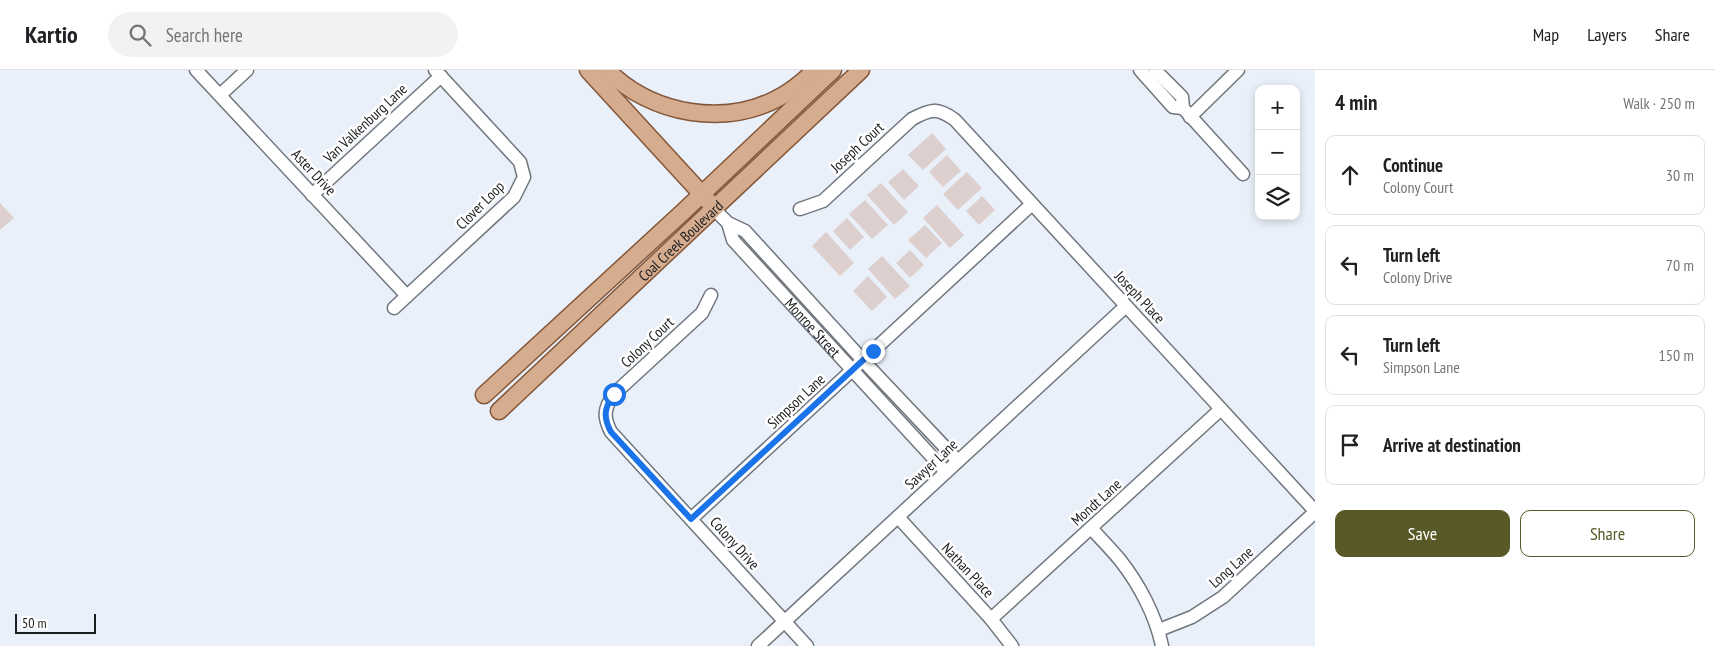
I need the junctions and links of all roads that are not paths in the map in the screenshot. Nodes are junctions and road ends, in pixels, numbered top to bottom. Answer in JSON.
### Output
{"nodes":[{"id":1,"x":196,"y":70,"type":"edge"},
{"id":2,"x":247,"y":70,"type":"edge"},
{"id":3,"x":588,"y":70,"type":"edge"},
{"id":4,"x":607,"y":70,"type":"edge"},
{"id":5,"x":815,"y":70,"type":"edge"},
{"id":6,"x":833,"y":70,"type":"edge"},
{"id":7,"x":861,"y":70,"type":"edge"},
{"id":8,"x":1140,"y":70,"type":"edge"},
{"id":9,"x":1155,"y":70,"type":"edge"},
{"id":10,"x":1238,"y":70,"type":"edge"},
{"id":11,"x":438,"y":73,"type":"edge"},
{"id":12,"x":220,"y":95,"type":"junction"},
{"id":13,"x":936,"y":110,"type":"joint"},
{"id":14,"x":1187,"y":112,"type":"junction"},
{"id":15,"x":1243,"y":174,"type":"dead end"},
{"id":16,"x":701,"y":194,"type":"junction"},
{"id":17,"x":312,"y":195,"type":"junction"},
{"id":18,"x":1032,"y":204,"type":"junction"},
{"id":19,"x":713,"y":208,"type":"junction"},
{"id":20,"x":800,"y":208,"type":"dead end"},
{"id":21,"x":728,"y":223,"type":"junction"},
{"id":22,"x":711,"y":295,"type":"dead end"},
{"id":23,"x":407,"y":296,"type":"junction"},
{"id":24,"x":1126,"y":306,"type":"junction"},
{"id":25,"x":394,"y":308,"type":"dead end"},
{"id":26,"x":863,"y":361,"type":"junction"},
{"id":27,"x":852,"y":370,"type":"junction"},
{"id":28,"x":484,"y":395,"type":"dead end"},
{"id":29,"x":1222,"y":409,"type":"junction"},
{"id":30,"x":499,"y":411,"type":"dead end"},
{"id":31,"x":604,"y":413,"type":"joint"},
{"id":32,"x":958,"y":461,"type":"junction"},
{"id":33,"x":946,"y":472,"type":"junction"},
{"id":34,"x":1315,"y":512,"type":"edge"},
{"id":35,"x":898,"y":517,"type":"junction"},
{"id":36,"x":691,"y":519,"type":"junction"},
{"id":37,"x":1091,"y":528,"type":"junction"},
{"id":38,"x":992,"y":619,"type":"junction"},
{"id":39,"x":784,"y":622,"type":"junction"},
{"id":40,"x":1158,"y":630,"type":"junction"},
{"id":41,"x":758,"y":646,"type":"edge"},
{"id":42,"x":807,"y":646,"type":"edge"},
{"id":43,"x":1012,"y":646,"type":"edge"},
{"id":44,"x":1162,"y":646,"type":"edge"}],
"edges":[{"from":1,"to":12,"type":"street","name":"Aster Drive"},
{"from":2,"to":12,"type":"street"},
{"from":3,"to":16,"type":"main road","name":"Monroe Street"},
{"from":4,"to":5,"type":"main road"},
{"from":6,"to":16,"type":"main road","name":"Coal Creek Boulevard"},
{"from":7,"to":19,"type":"main road","name":"Coal Creek Boulevard"},
{"from":8,"to":14,"type":"street"},
{"from":9,"to":14,"type":"street"},
{"from":10,"to":14,"type":"street"},
{"from":11,"to":17,"type":"street","name":"Van Valkenburg Lane"},
{"from":11,"to":23,"type":"street","name":"Clover Loop"},
{"from":12,"to":17,"type":"street","name":"Aster Drive"},
{"from":13,"to":18,"type":"street","name":"Joseph Place"},
{"from":13,"to":20,"type":"street","name":"Joseph Court"},
{"from":14,"to":15,"type":"street"},
{"from":16,"to":19,"type":"main road","name":"Monroe Street"},
{"from":16,"to":28,"type":"main road","name":"Coal Creek Boulevard"},
{"from":17,"to":23,"type":"street","name":"Aster Drive"},
{"from":18,"to":24,"type":"street","name":"Joseph Place"},
{"from":18,"to":26,"type":"street","name":"Simpson Lane"},
{"from":19,"to":21,"type":"street","name":"Monroe Street"},
{"from":19,"to":30,"type":"main road","name":"Coal Creek Boulevard"},
{"from":21,"to":26,"type":"street","name":"Monroe Street"},
{"from":21,"to":27,"type":"street","name":"Monroe Street"},
{"from":22,"to":31,"type":"street","name":"Colony Court"},
{"from":23,"to":25,"type":"street","name":"Clover Loop"},
{"from":24,"to":29,"type":"street","name":"Joseph Place"},
{"from":24,"to":32,"type":"street","name":"Sawyer Lane"},
{"from":26,"to":27,"type":"street","name":"Simpson Lane"},
{"from":26,"to":32,"type":"street","name":"Monroe Street"},
{"from":27,"to":33,"type":"street","name":"Monroe Street"},
{"from":27,"to":36,"type":"street","name":"Simpson Lane"},
{"from":29,"to":34,"type":"street","name":"Joseph Place"},
{"from":29,"to":37,"type":"street","name":"Mondt Lane"},
{"from":31,"to":36,"type":"street","name":"Colony Drive"},
{"from":32,"to":33,"type":"street","name":"Sawyer Lane"},
{"from":33,"to":35,"type":"street","name":"Sawyer Lane"},
{"from":34,"to":40,"type":"street","name":"Long Lane"},
{"from":35,"to":38,"type":"street","name":"Nathan Place"},
{"from":35,"to":39,"type":"street","name":"Sawyer Lane"},
{"from":36,"to":39,"type":"street","name":"Colony Drive"},
{"from":37,"to":38,"type":"street","name":"Mondt Lane"},
{"from":37,"to":40,"type":"street"},
{"from":38,"to":43,"type":"street","name":"Nathan Place"},
{"from":39,"to":41,"type":"street","name":"Sawyer Lane"},
{"from":39,"to":42,"type":"street","name":"Colony Drive"},
{"from":40,"to":44,"type":"street"}]}
